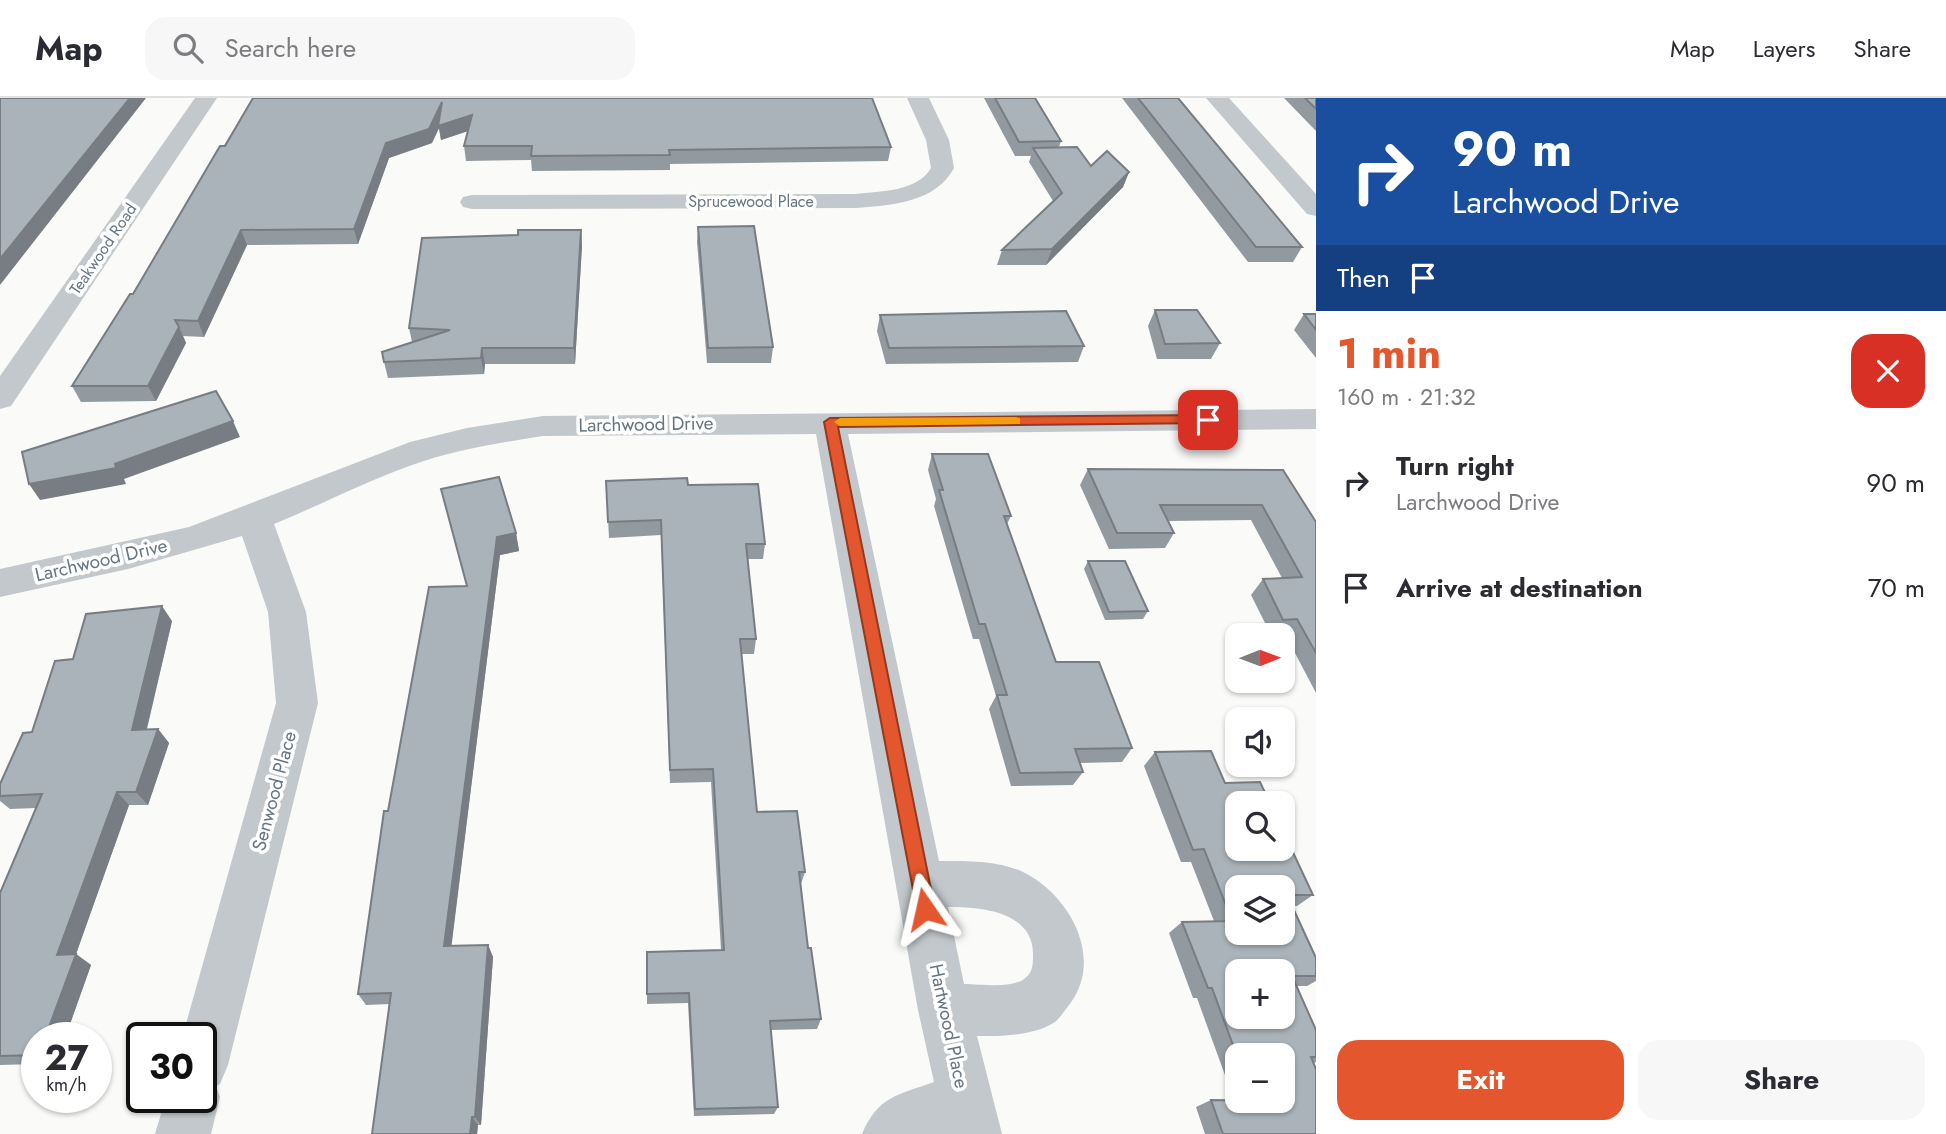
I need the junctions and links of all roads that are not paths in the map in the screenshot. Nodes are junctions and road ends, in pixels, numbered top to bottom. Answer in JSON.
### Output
{"nodes":[{"id":1,"x":206,"y":98,"type":"edge"},
{"id":2,"x":918,"y":98,"type":"edge"},
{"id":3,"x":1217,"y":98,"type":"edge"},
{"id":4,"x":472,"y":202,"type":"dead end"},
{"id":5,"x":1316,"y":209,"type":"edge"},
{"id":6,"x":0,"y":399,"type":"edge"},
{"id":7,"x":1316,"y":419,"type":"edge"},
{"id":8,"x":830,"y":422,"type":"junction"},
{"id":9,"x":254,"y":518,"type":"junction"},
{"id":10,"x":0,"y":583,"type":"edge"},
{"id":11,"x":920,"y":884,"type":"junction"},
{"id":12,"x":944,"y":1010,"type":"junction"},
{"id":13,"x":213,"y":1022,"type":"edge"},
{"id":14,"x":188,"y":1113,"type":"edge"},
{"id":15,"x":969,"y":1117,"type":"edge"},
{"id":16,"x":183,"y":1134,"type":"edge"},
{"id":17,"x":890,"y":1134,"type":"edge"}],
"edges":[{"from":1,"to":6,"type":"street","name":"Teakwood Road"},
{"from":2,"to":4,"type":"street","name":"Sprucewood Place"},
{"from":3,"to":5,"type":"street"},
{"from":7,"to":8,"type":"street","name":"Larchwood Drive"},
{"from":8,"to":9,"type":"street","name":"Larchwood Drive"},
{"from":8,"to":11,"type":"street","name":"Hartwood Place"},
{"from":9,"to":10,"type":"street","name":"Larchwood Drive"},
{"from":9,"to":13,"type":"street","name":"Senwood Place"},
{"from":11,"to":12,"type":"street","name":"Hartwood Place"},
{"from":11,"to":12,"type":"street"},
{"from":12,"to":15,"type":"street","name":"Hartwood Place"},
{"from":14,"to":16,"type":"street"},
{"from":15,"to":17,"type":"street"}]}
